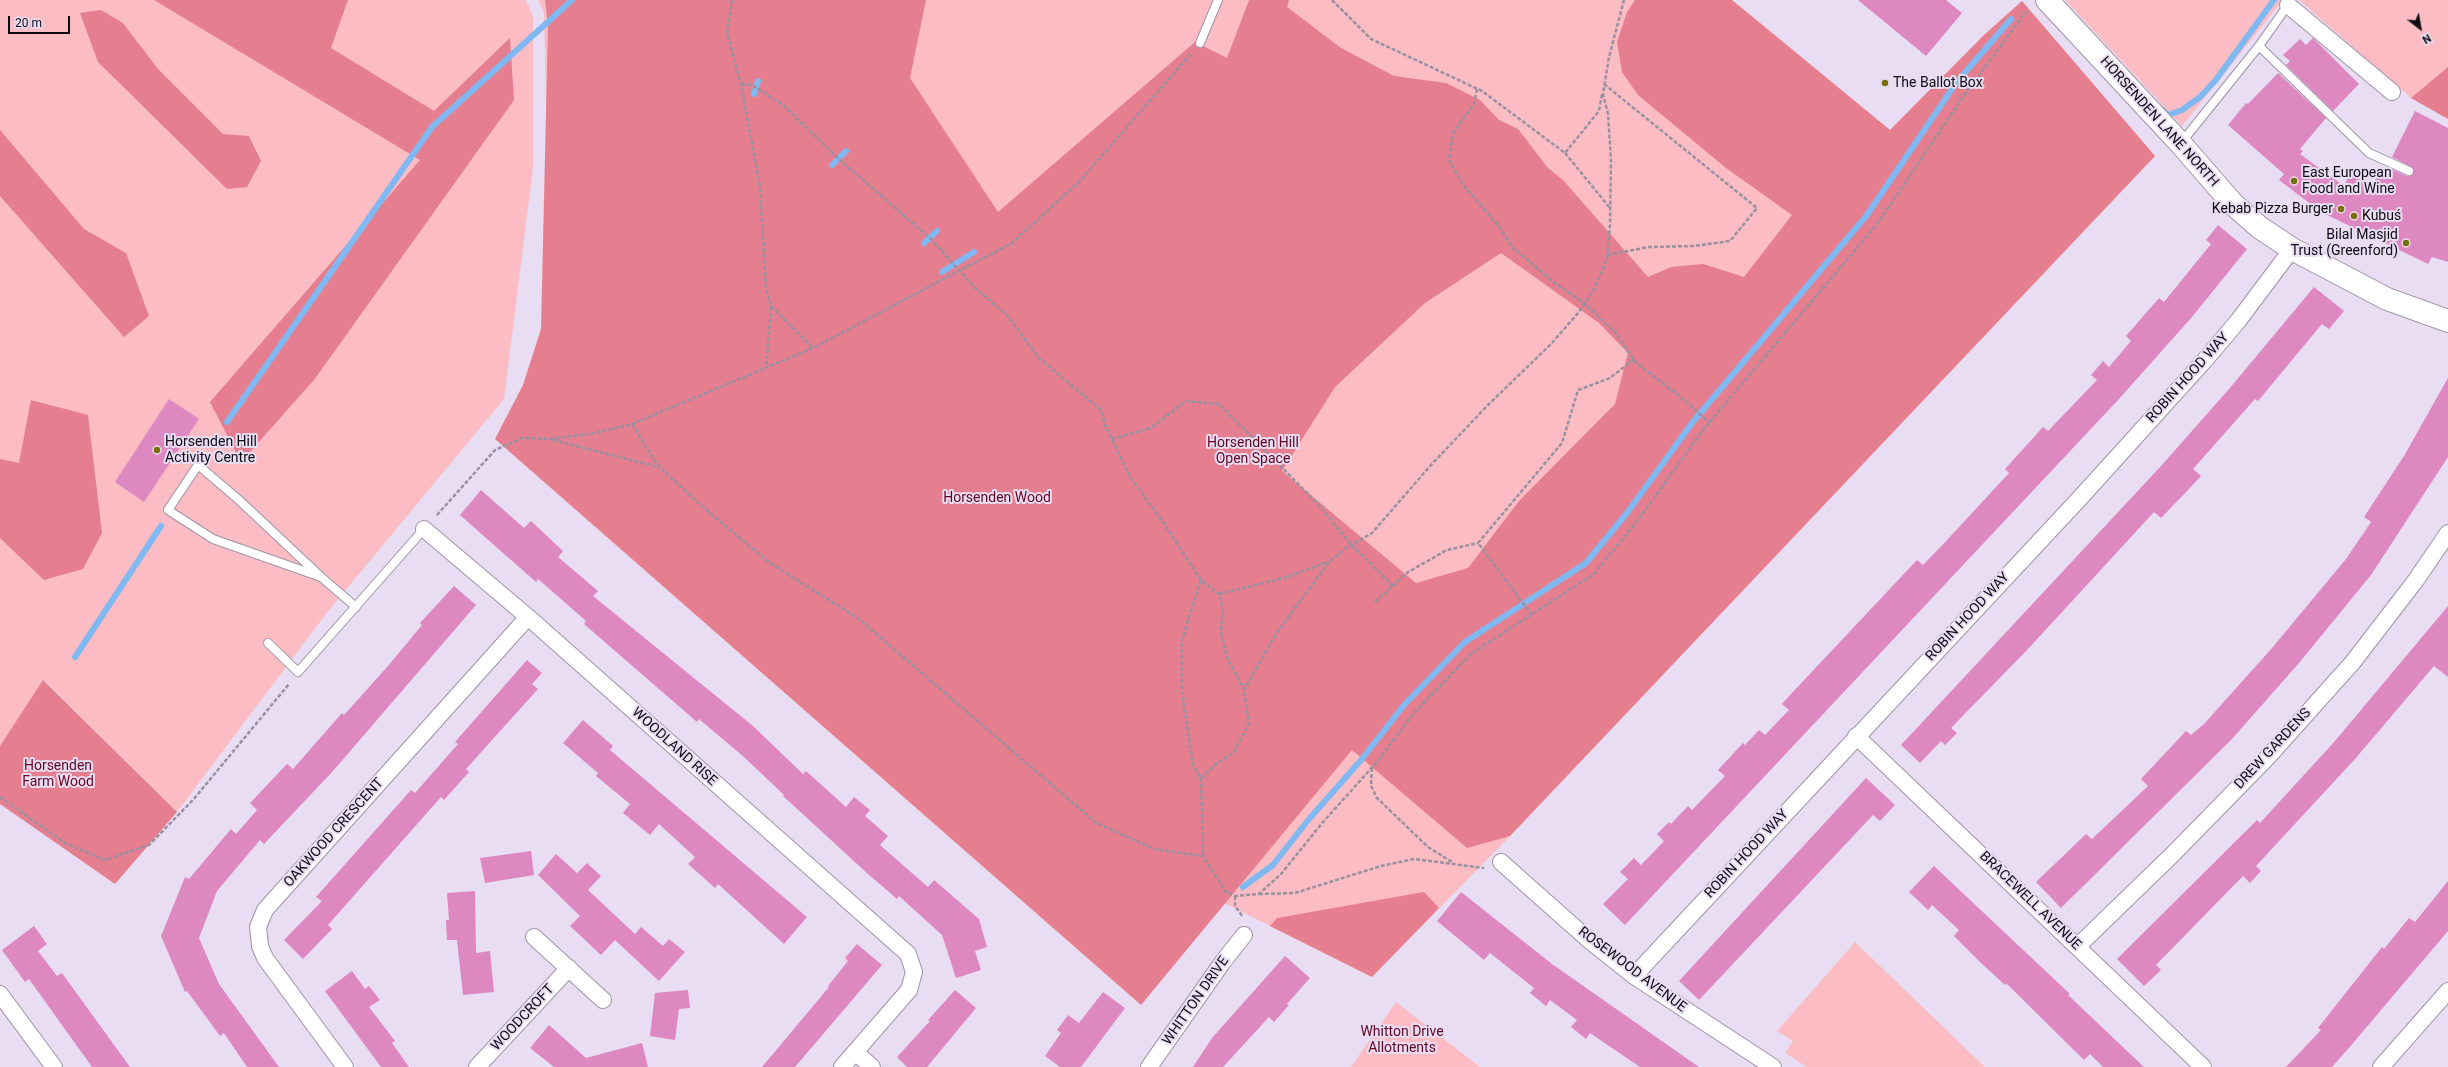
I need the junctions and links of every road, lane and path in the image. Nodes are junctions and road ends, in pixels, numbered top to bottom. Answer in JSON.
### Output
{"nodes":[{"id":1,"x":732,"y":0,"type":"edge"},
{"id":2,"x":1218,"y":0,"type":"edge"},
{"id":3,"x":1332,"y":0,"type":"edge"},
{"id":4,"x":1624,"y":0,"type":"edge"},
{"id":5,"x":2040,"y":4,"type":"edge"},
{"id":6,"x":2288,"y":5,"type":"joint"},
{"id":7,"x":1200,"y":43,"type":"joint"},
{"id":8,"x":2259,"y":46,"type":"junction"},
{"id":9,"x":741,"y":84,"type":"junction"},
{"id":10,"x":1604,"y":84,"type":"junction"},
{"id":11,"x":1477,"y":89,"type":"junction"},
{"id":12,"x":2392,"y":92,"type":"dead end"},
{"id":13,"x":1602,"y":94,"type":"junction"},
{"id":14,"x":2180,"y":143,"type":"junction"},
{"id":15,"x":1565,"y":153,"type":"junction"},
{"id":16,"x":2409,"y":171,"type":"dead end"},
{"id":17,"x":1610,"y":208,"type":"junction"},
{"id":18,"x":2292,"y":249,"type":"junction"},
{"id":19,"x":1607,"y":255,"type":"junction"},
{"id":20,"x":959,"y":271,"type":"junction"},
{"id":21,"x":1584,"y":304,"type":"junction"},
{"id":22,"x":771,"y":306,"type":"junction"},
{"id":23,"x":2448,"y":321,"type":"edge"},
{"id":24,"x":813,"y":348,"type":"junction"},
{"id":25,"x":1634,"y":359,"type":"junction"},
{"id":26,"x":766,"y":368,"type":"junction"},
{"id":27,"x":1708,"y":422,"type":"junction"},
{"id":28,"x":632,"y":424,"type":"junction"},
{"id":29,"x":550,"y":439,"type":"junction"},
{"id":30,"x":1112,"y":439,"type":"junction"},
{"id":31,"x":659,"y":468,"type":"junction"},
{"id":32,"x":424,"y":529,"type":"junction"},
{"id":33,"x":2448,"y":533,"type":"edge"},
{"id":34,"x":1478,"y":543,"type":"junction"},
{"id":35,"x":1352,"y":545,"type":"junction"},
{"id":36,"x":1329,"y":562,"type":"junction"},
{"id":37,"x":321,"y":577,"type":"junction"},
{"id":38,"x":1201,"y":580,"type":"junction"},
{"id":39,"x":1393,"y":586,"type":"junction"},
{"id":40,"x":1219,"y":594,"type":"junction"},
{"id":41,"x":1375,"y":602,"type":"dead end"},
{"id":42,"x":356,"y":606,"type":"junction"},
{"id":43,"x":1532,"y":615,"type":"junction"},
{"id":44,"x":528,"y":618,"type":"junction"},
{"id":45,"x":268,"y":643,"type":"dead end"},
{"id":46,"x":298,"y":672,"type":"junction"},
{"id":47,"x":1244,"y":690,"type":"junction"},
{"id":48,"x":1856,"y":736,"type":"junction"},
{"id":49,"x":1372,"y":768,"type":"junction"},
{"id":50,"x":1201,"y":778,"type":"junction"},
{"id":51,"x":0,"y":797,"type":"edge"},
{"id":52,"x":1203,"y":856,"type":"junction"},
{"id":53,"x":1453,"y":862,"type":"junction"},
{"id":54,"x":1501,"y":862,"type":"joint"},
{"id":55,"x":1259,"y":894,"type":"junction"},
{"id":56,"x":1235,"y":896,"type":"junction"},
{"id":57,"x":1240,"y":915,"type":"dead end"},
{"id":58,"x":1244,"y":935,"type":"dead end"},
{"id":59,"x":534,"y":937,"type":"dead end"},
{"id":60,"x":2078,"y":946,"type":"junction"},
{"id":61,"x":569,"y":968,"type":"junction"},
{"id":62,"x":1634,"y":976,"type":"junction"},
{"id":63,"x":2448,"y":991,"type":"edge"},
{"id":64,"x":0,"y":994,"type":"edge"},
{"id":65,"x":603,"y":1000,"type":"dead end"},
{"id":66,"x":855,"y":1052,"type":"junction"},
{"id":67,"x":54,"y":1067,"type":"edge"},
{"id":68,"x":345,"y":1067,"type":"edge"},
{"id":69,"x":477,"y":1067,"type":"edge"},
{"id":70,"x":842,"y":1067,"type":"edge"},
{"id":71,"x":872,"y":1067,"type":"edge"},
{"id":72,"x":1150,"y":1067,"type":"edge"},
{"id":73,"x":1773,"y":1067,"type":"edge"},
{"id":74,"x":2203,"y":1067,"type":"edge"},
{"id":75,"x":2381,"y":1067,"type":"edge"}],
"edges":[{"from":1,"to":9,"type":"path"},
{"from":2,"to":7,"type":"lane"},
{"from":3,"to":11,"type":"path"},
{"from":4,"to":10,"type":"path"},
{"from":5,"to":14,"type":"street","name":"HORSENDEN LANE NORTH"},
{"from":5,"to":27,"type":"path"},
{"from":6,"to":8,"type":"lane"},
{"from":6,"to":12,"type":"street"},
{"from":7,"to":20,"type":"path"},
{"from":8,"to":14,"type":"lane"},
{"from":8,"to":16,"type":"lane"},
{"from":9,"to":20,"type":"path"},
{"from":9,"to":22,"type":"path"},
{"from":10,"to":13,"type":"path"},
{"from":10,"to":19,"type":"path"},
{"from":11,"to":15,"type":"path"},
{"from":11,"to":21,"type":"path"},
{"from":13,"to":15,"type":"path"},
{"from":13,"to":17,"type":"path"},
{"from":14,"to":18,"type":"street","name":"HORSENDEN LANE NORTH"},
{"from":15,"to":17,"type":"path"},
{"from":17,"to":19,"type":"path"},
{"from":18,"to":23,"type":"street","name":"HORSENDEN LANE NORTH"},
{"from":18,"to":48,"type":"street","name":"ROBIN HOOD WAY"},
{"from":19,"to":21,"type":"path"},
{"from":20,"to":24,"type":"path"},
{"from":20,"to":30,"type":"path"},
{"from":21,"to":25,"type":"path"},
{"from":21,"to":35,"type":"path"},
{"from":22,"to":24,"type":"path"},
{"from":22,"to":26,"type":"path"},
{"from":24,"to":26,"type":"path"},
{"from":25,"to":27,"type":"path"},
{"from":25,"to":34,"type":"path"},
{"from":26,"to":28,"type":"path"},
{"from":27,"to":43,"type":"path"},
{"from":28,"to":29,"type":"path"},
{"from":28,"to":31,"type":"path"},
{"from":29,"to":31,"type":"path"},
{"from":29,"to":32,"type":"path"},
{"from":30,"to":35,"type":"path"},
{"from":30,"to":38,"type":"path"},
{"from":31,"to":52,"type":"path"},
{"from":32,"to":42,"type":"lane"},
{"from":32,"to":44,"type":"street","name":"WOODLAND RISE"},
{"from":33,"to":60,"type":"street","name":"DREW GARDENS"},
{"from":34,"to":39,"type":"path"},
{"from":34,"to":43,"type":"path"},
{"from":35,"to":36,"type":"path"},
{"from":35,"to":39,"type":"path"},
{"from":36,"to":40,"type":"path"},
{"from":36,"to":47,"type":"path"},
{"from":37,"to":37,"type":"lane"},
{"from":37,"to":42,"type":"lane"},
{"from":38,"to":40,"type":"path"},
{"from":38,"to":50,"type":"path"},
{"from":39,"to":41,"type":"path"},
{"from":40,"to":47,"type":"path"},
{"from":42,"to":46,"type":"lane"},
{"from":43,"to":49,"type":"path"},
{"from":44,"to":66,"type":"street","name":"WOODLAND RISE"},
{"from":44,"to":68,"type":"street","name":"OAKWOOD CRESCENT"},
{"from":45,"to":46,"type":"lane"},
{"from":46,"to":51,"type":"path"},
{"from":47,"to":50,"type":"path"},
{"from":48,"to":60,"type":"street","name":"BRACEWELL AVENUE"},
{"from":48,"to":62,"type":"street","name":"ROBIN HOOD WAY"},
{"from":49,"to":53,"type":"path"},
{"from":49,"to":55,"type":"path"},
{"from":50,"to":52,"type":"path"},
{"from":52,"to":56,"type":"path"},
{"from":53,"to":54,"type":"path"},
{"from":53,"to":55,"type":"path"},
{"from":54,"to":62,"type":"street","name":"ROSEWOOD AVENUE"},
{"from":55,"to":56,"type":"path"},
{"from":56,"to":57,"type":"path"},
{"from":58,"to":72,"type":"street","name":"WHITTON DRIVE"},
{"from":59,"to":61,"type":"street"},
{"from":60,"to":74,"type":"street","name":"BRACEWELL AVENUE"},
{"from":61,"to":65,"type":"street"},
{"from":61,"to":69,"type":"street","name":"WOODCROFT"},
{"from":62,"to":73,"type":"street","name":"ROSEWOOD AVENUE"},
{"from":63,"to":75,"type":"street"},
{"from":64,"to":67,"type":"street"},
{"from":66,"to":70,"type":"street"},
{"from":66,"to":71,"type":"street"}]}
